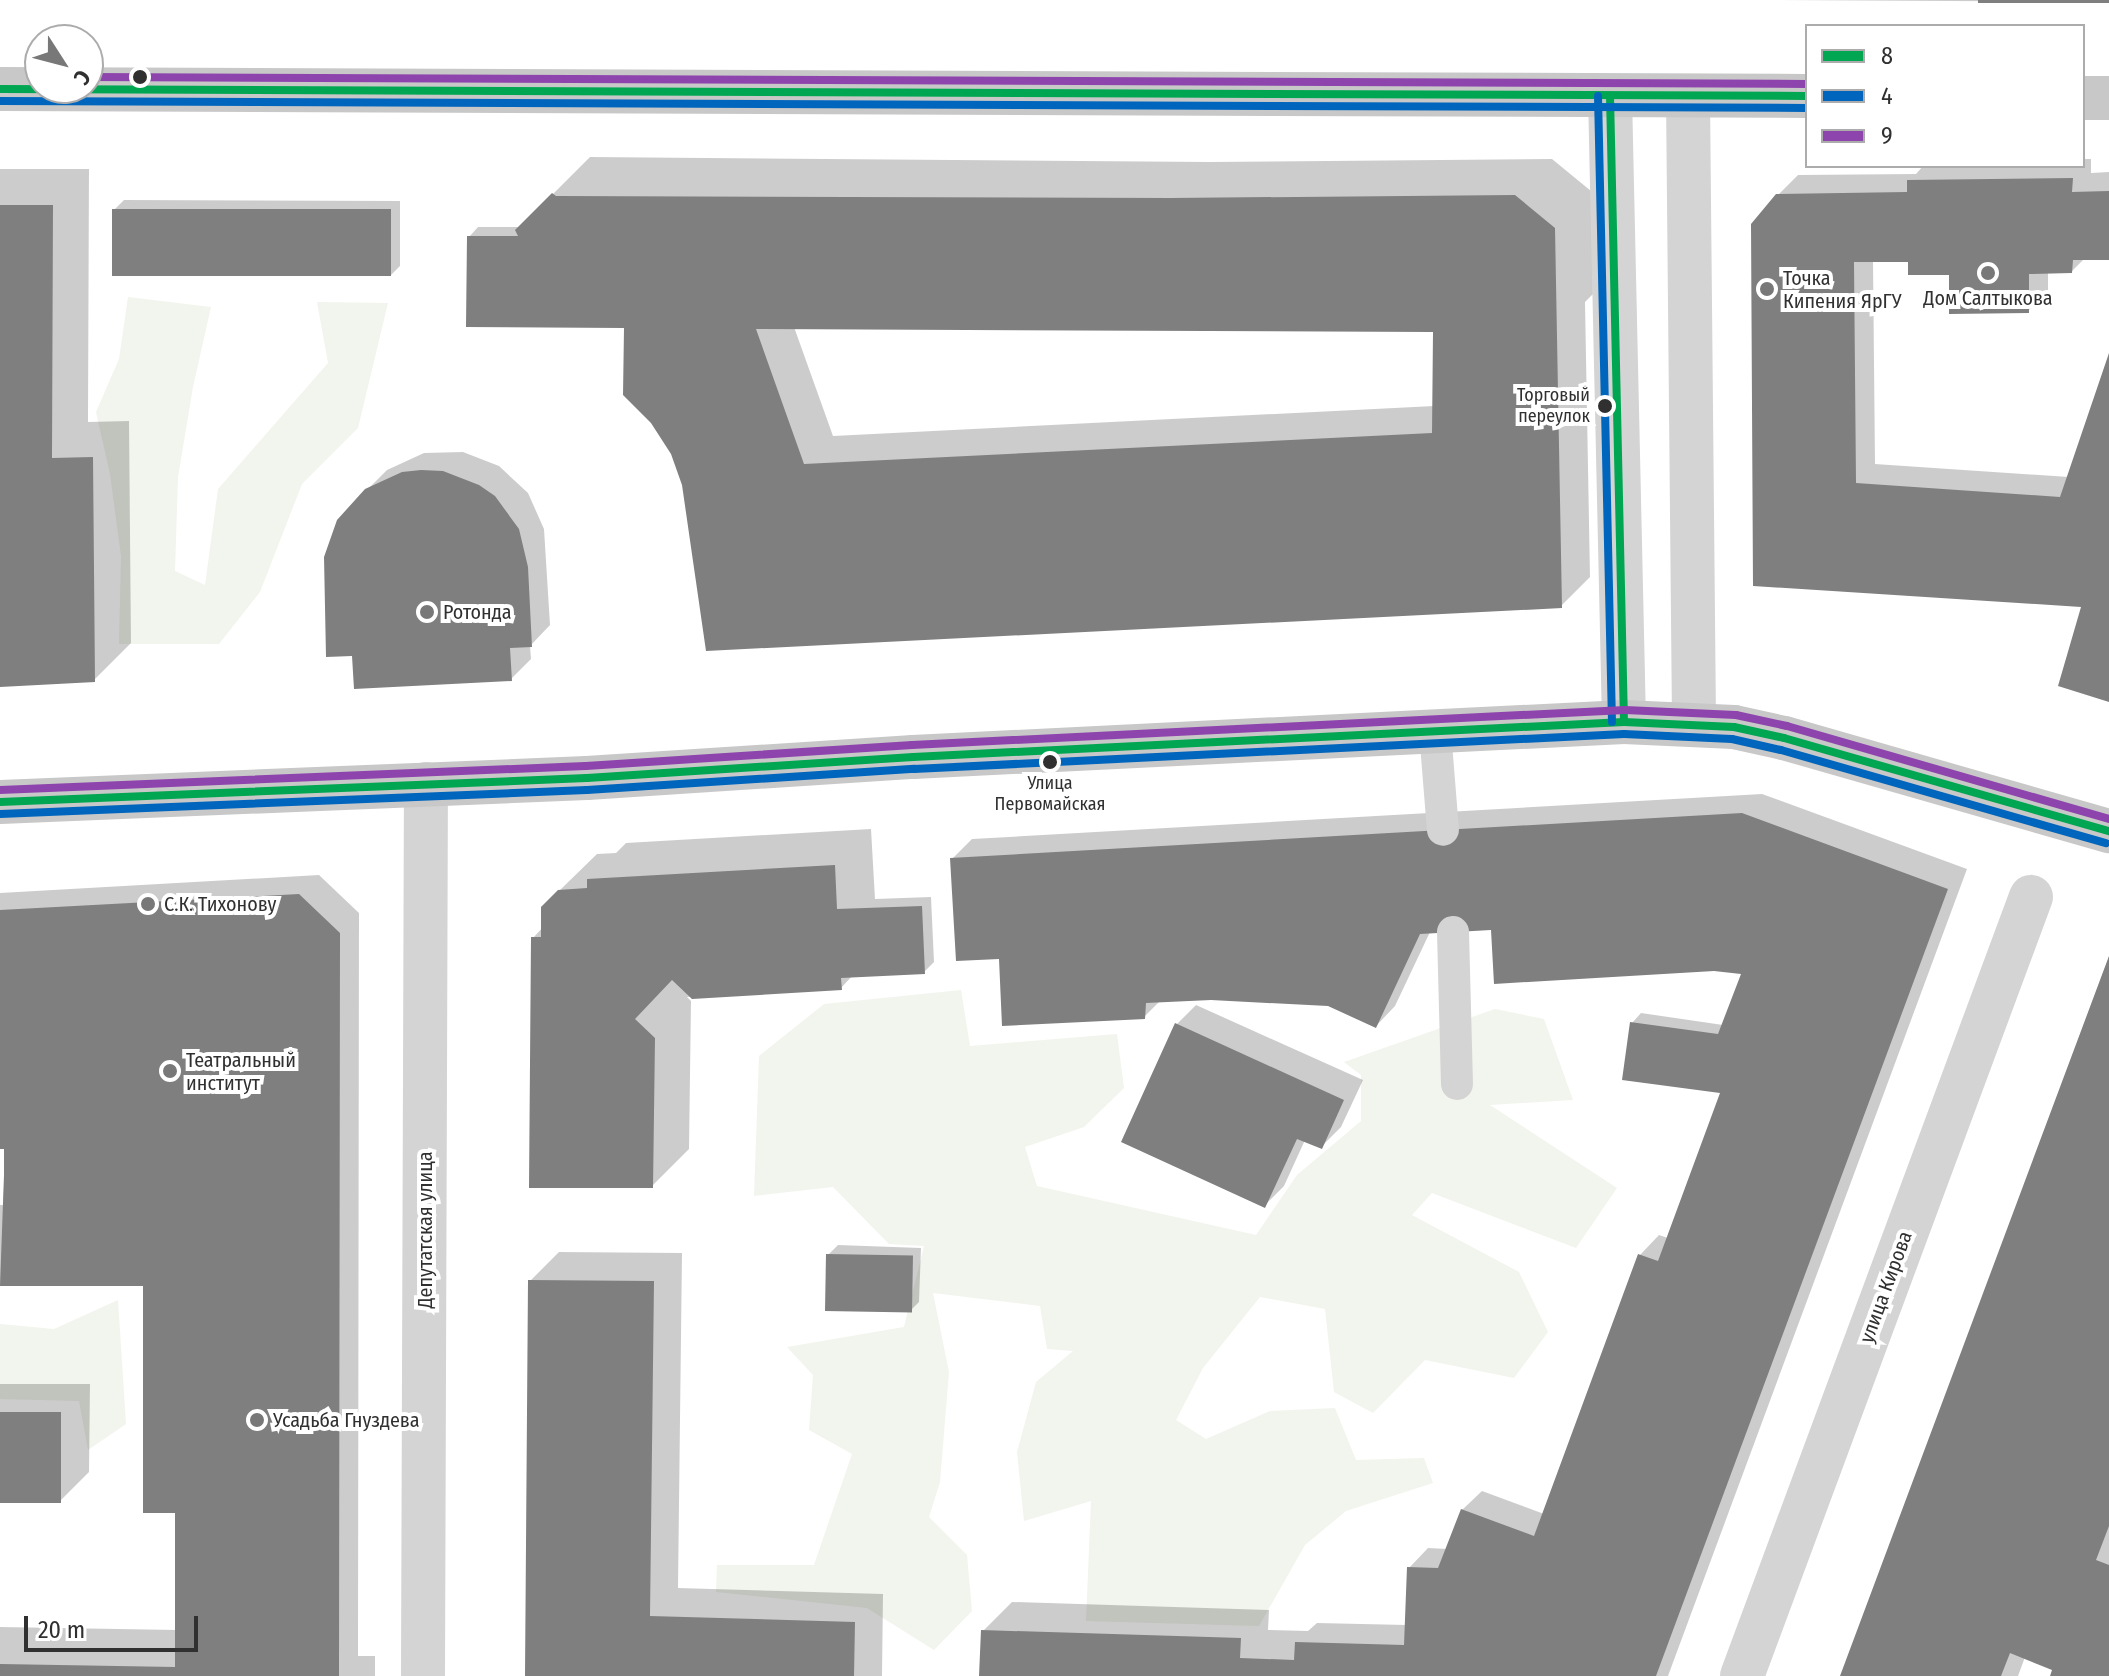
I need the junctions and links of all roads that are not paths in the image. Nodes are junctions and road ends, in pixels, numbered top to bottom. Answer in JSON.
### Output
{"nodes":[{"id":1,"x":0,"y":89,"type":"edge"},
{"id":2,"x":1610,"y":96,"type":"junction"},
{"id":3,"x":1688,"y":96,"type":"junction"},
{"id":4,"x":1805,"y":96,"type":"edge"},
{"id":5,"x":2085,"y":98,"type":"edge"},
{"id":6,"x":2109,"y":98,"type":"edge"},
{"id":7,"x":1624,"y":722,"type":"junction"},
{"id":8,"x":1694,"y":724,"type":"junction"},
{"id":9,"x":1435,"y":731,"type":"junction"},
{"id":10,"x":426,"y":784,"type":"junction"},
{"id":11,"x":0,"y":802,"type":"edge"},
{"id":12,"x":1443,"y":830,"type":"dead end"},
{"id":13,"x":2109,"y":831,"type":"edge"},
{"id":14,"x":2031,"y":897,"type":"dead end"},
{"id":15,"x":1453,"y":932,"type":"dead end"},
{"id":16,"x":1457,"y":1084,"type":"dead end"},
{"id":17,"x":423,"y":1676,"type":"edge"},
{"id":18,"x":1742,"y":1676,"type":"edge"}],
"edges":[{"from":1,"to":2,"type":"main road"},
{"from":2,"to":3,"type":"main road"},
{"from":2,"to":7,"type":"street"},
{"from":3,"to":4,"type":"main road"},
{"from":3,"to":8,"type":"street"},
{"from":5,"to":6,"type":"main road"},
{"from":7,"to":8,"type":"main road"},
{"from":7,"to":9,"type":"main road"},
{"from":8,"to":13,"type":"main road"},
{"from":9,"to":10,"type":"main road"},
{"from":9,"to":12,"type":"lane"},
{"from":10,"to":11,"type":"main road"},
{"from":10,"to":17,"type":"street","name":"Депутатская улица"},
{"from":14,"to":18,"type":"street","name":"улица Кирова"},
{"from":15,"to":16,"type":"lane"}]}
